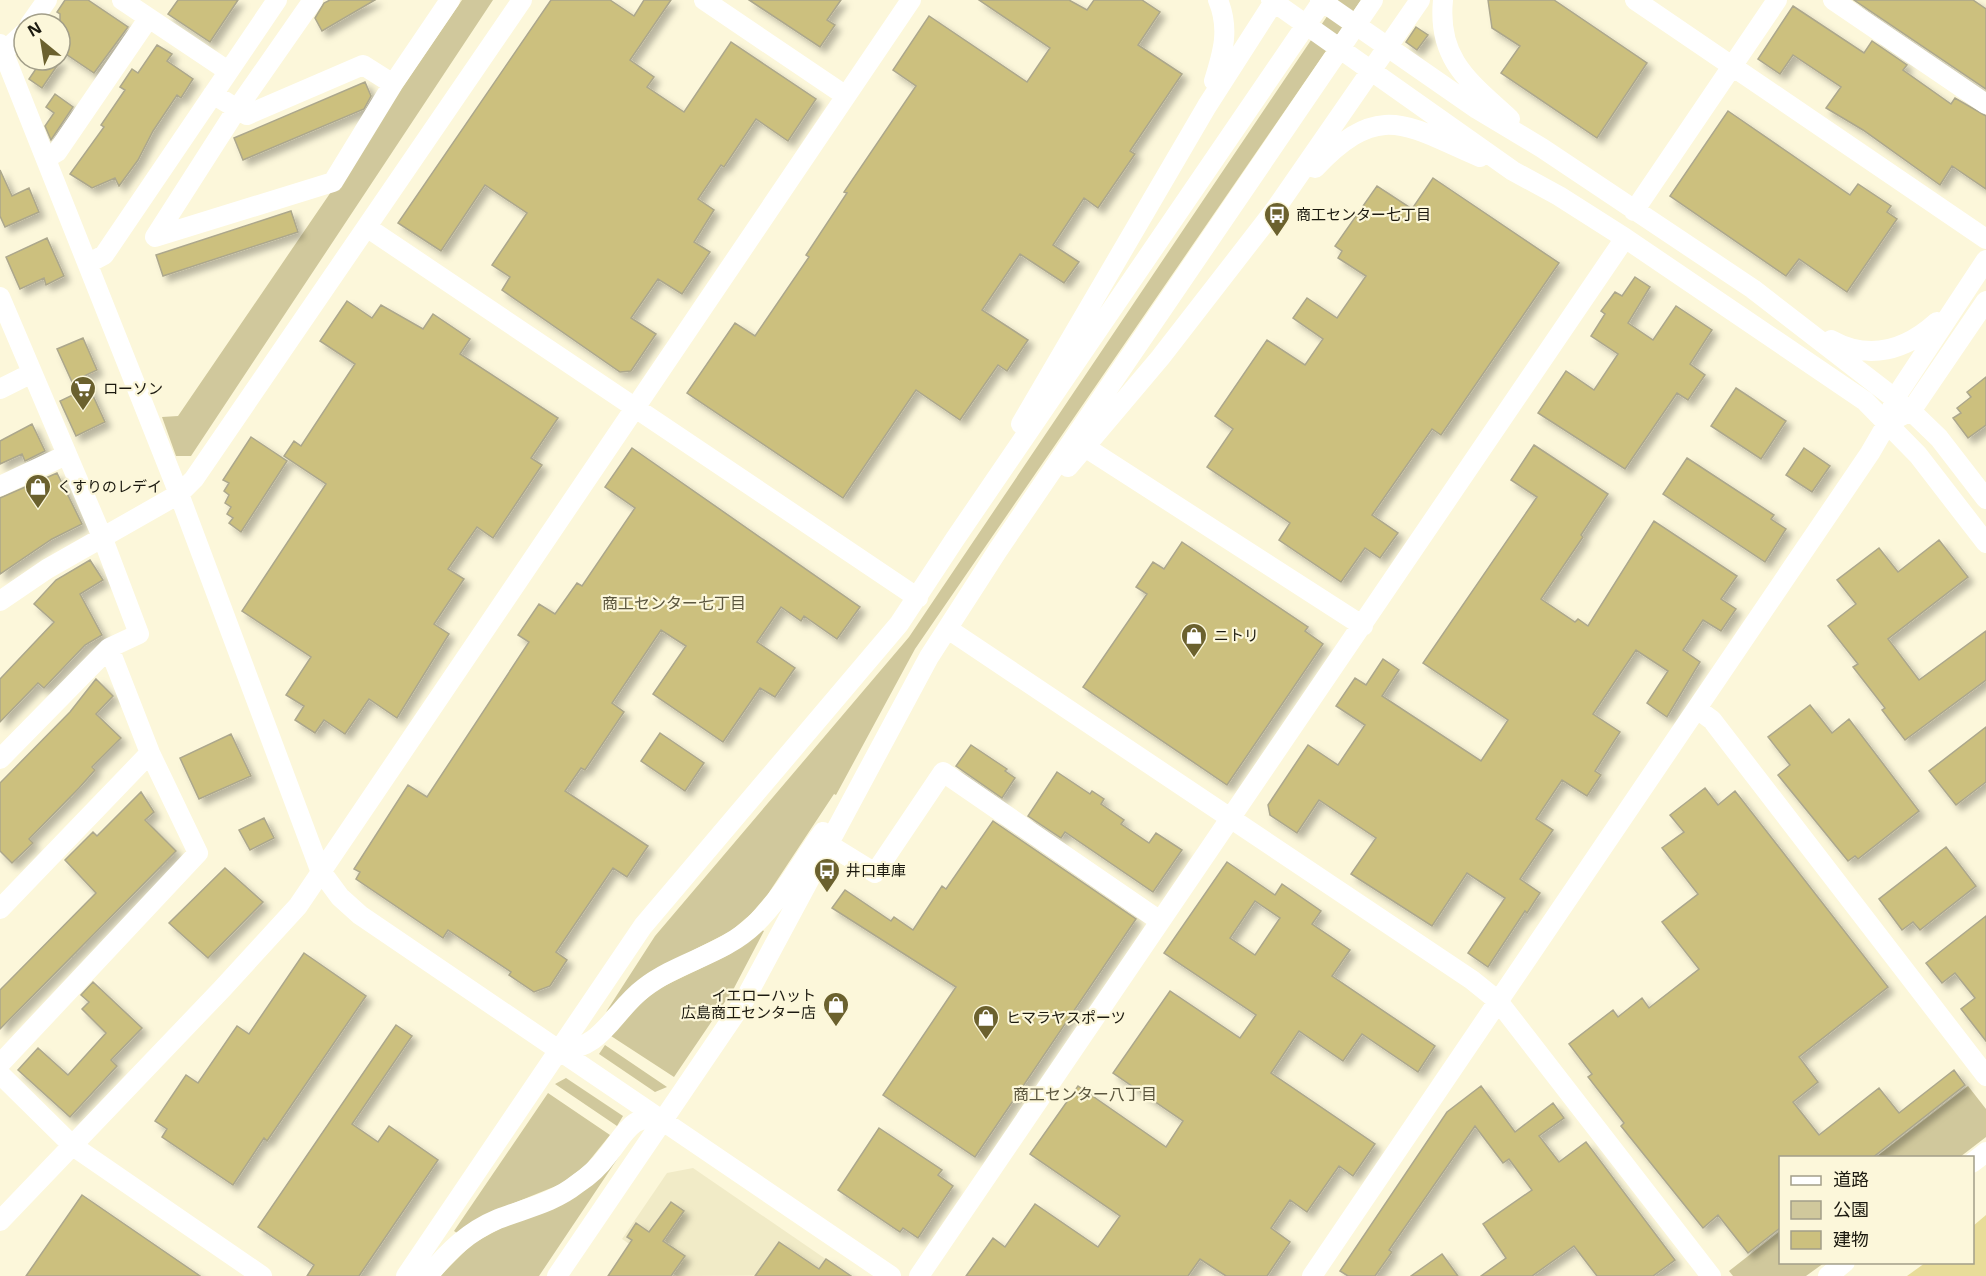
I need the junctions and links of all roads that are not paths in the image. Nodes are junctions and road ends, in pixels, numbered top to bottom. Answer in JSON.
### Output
{"nodes":[{"id":1,"x":122,"y":0,"type":"edge"},
{"id":2,"x":277,"y":0,"type":"edge"},
{"id":3,"x":313,"y":0,"type":"edge"},
{"id":4,"x":450,"y":0,"type":"edge"},
{"id":5,"x":522,"y":0,"type":"edge"},
{"id":6,"x":704,"y":0,"type":"edge"},
{"id":7,"x":911,"y":0,"type":"edge"},
{"id":8,"x":1218,"y":0,"type":"edge"},
{"id":9,"x":1321,"y":0,"type":"edge"},
{"id":10,"x":1372,"y":0,"type":"edge"},
{"id":11,"x":1420,"y":0,"type":"edge"},
{"id":12,"x":1443,"y":0,"type":"edge"},
{"id":13,"x":1635,"y":0,"type":"edge"},
{"id":14,"x":1777,"y":0,"type":"edge"},
{"id":15,"x":1833,"y":0,"type":"edge"},
{"id":16,"x":1277,"y":4,"type":"edge"},
{"id":17,"x":148,"y":19,"type":"junction"},
{"id":18,"x":1380,"y":42,"type":"junction"},
{"id":19,"x":1,"y":51,"type":"edge"},
{"id":20,"x":1365,"y":65,"type":"junction"},
{"id":21,"x":1732,"y":66,"type":"junction"},
{"id":22,"x":228,"y":71,"type":"junction"},
{"id":23,"x":393,"y":84,"type":"junction"},
{"id":24,"x":213,"y":94,"type":"junction"},
{"id":25,"x":846,"y":96,"type":"junction"},
{"id":26,"x":1986,"y":104,"type":"edge"},
{"id":27,"x":1207,"y":106,"type":"junction"},
{"id":28,"x":237,"y":109,"type":"junction"},
{"id":29,"x":1542,"y":148,"type":"junction"},
{"id":30,"x":46,"y":158,"type":"junction"},
{"id":31,"x":1513,"y":171,"type":"junction"},
{"id":32,"x":1274,"y":210,"type":"junction"},
{"id":33,"x":1634,"y":211,"type":"junction"},
{"id":34,"x":368,"y":228,"type":"junction"},
{"id":35,"x":1625,"y":238,"type":"junction"},
{"id":36,"x":1986,"y":240,"type":"edge"},
{"id":37,"x":1986,"y":260,"type":"edge"},
{"id":38,"x":89,"y":263,"type":"junction"},
{"id":39,"x":1969,"y":285,"type":"junction"},
{"id":40,"x":1753,"y":289,"type":"junction"},
{"id":41,"x":0,"y":297,"type":"edge"},
{"id":42,"x":1986,"y":302,"type":"edge"},
{"id":43,"x":32,"y":374,"type":"junction"},
{"id":44,"x":0,"y":389,"type":"edge"},
{"id":45,"x":1895,"y":398,"type":"junction"},
{"id":46,"x":636,"y":409,"type":"junction"},
{"id":47,"x":1911,"y":411,"type":"junction"},
{"id":48,"x":1888,"y":422,"type":"junction"},
{"id":49,"x":1085,"y":447,"type":"junction"},
{"id":50,"x":66,"y":455,"type":"junction"},
{"id":51,"x":0,"y":486,"type":"edge"},
{"id":52,"x":179,"y":494,"type":"junction"},
{"id":53,"x":1986,"y":499,"type":"edge"},
{"id":54,"x":103,"y":539,"type":"junction"},
{"id":55,"x":955,"y":539,"type":"junction"},
{"id":56,"x":1986,"y":543,"type":"edge"},
{"id":57,"x":998,"y":550,"type":"junction"},
{"id":58,"x":918,"y":598,"type":"junction"},
{"id":59,"x":0,"y":601,"type":"edge"},
{"id":60,"x":1363,"y":626,"type":"junction"},
{"id":61,"x":948,"y":629,"type":"junction"},
{"id":62,"x":110,"y":648,"type":"junction"},
{"id":63,"x":1697,"y":709,"type":"junction"},
{"id":64,"x":150,"y":753,"type":"junction"},
{"id":65,"x":0,"y":759,"type":"edge"},
{"id":66,"x":869,"y":768,"type":"junction"},
{"id":67,"x":1229,"y":820,"type":"junction"},
{"id":68,"x":828,"y":844,"type":"junction"},
{"id":69,"x":320,"y":870,"type":"junction"},
{"id":70,"x":0,"y":909,"type":"edge"},
{"id":71,"x":1160,"y":921,"type":"junction"},
{"id":72,"x":1498,"y":1000,"type":"junction"},
{"id":73,"x":559,"y":1050,"type":"junction"},
{"id":74,"x":0,"y":1064,"type":"edge"},
{"id":75,"x":0,"y":1074,"type":"edge"},
{"id":76,"x":1986,"y":1076,"type":"edge"},
{"id":77,"x":662,"y":1121,"type":"junction"},
{"id":78,"x":73,"y":1146,"type":"junction"},
{"id":79,"x":1986,"y":1152,"type":"edge"},
{"id":80,"x":1974,"y":1161,"type":"edge"},
{"id":81,"x":0,"y":1221,"type":"edge"},
{"id":82,"x":1844,"y":1264,"type":"edge"},
{"id":83,"x":262,"y":1276,"type":"edge"},
{"id":84,"x":406,"y":1276,"type":"edge"},
{"id":85,"x":428,"y":1276,"type":"edge"},
{"id":86,"x":557,"y":1276,"type":"edge"},
{"id":87,"x":891,"y":1276,"type":"edge"},
{"id":88,"x":919,"y":1276,"type":"edge"},
{"id":89,"x":1312,"y":1276,"type":"edge"},
{"id":90,"x":1711,"y":1276,"type":"edge"},
{"id":91,"x":1828,"y":1276,"type":"edge"}],
"edges":[{"from":1,"to":17,"type":"street"},
{"from":2,"to":22,"type":"street"},
{"from":3,"to":28,"type":"street"},
{"from":4,"to":23,"type":"street"},
{"from":5,"to":34,"type":"street"},
{"from":6,"to":25,"type":"street"},
{"from":7,"to":25,"type":"street"},
{"from":8,"to":27,"type":"street"},
{"from":9,"to":18,"type":"street"},
{"from":9,"to":55,"type":"street"},
{"from":10,"to":57,"type":"street"},
{"from":11,"to":18,"type":"street"},
{"from":12,"to":29,"type":"street"},
{"from":13,"to":21,"type":"street"},
{"from":14,"to":21,"type":"street"},
{"from":15,"to":26,"type":"street"},
{"from":16,"to":20,"type":"street"},
{"from":16,"to":27,"type":"street"},
{"from":17,"to":22,"type":"street"},
{"from":17,"to":30,"type":"street"},
{"from":18,"to":20,"type":"street"},
{"from":18,"to":29,"type":"street"},
{"from":19,"to":30,"type":"street"},
{"from":20,"to":31,"type":"street"},
{"from":20,"to":32,"type":"street"},
{"from":21,"to":33,"type":"street"},
{"from":21,"to":36,"type":"street"},
{"from":22,"to":24,"type":"street"},
{"from":23,"to":28,"type":"street"},
{"from":23,"to":28,"type":"street"},
{"from":24,"to":28,"type":"street"},
{"from":24,"to":38,"type":"street"},
{"from":25,"to":46,"type":"street"},
{"from":27,"to":55,"type":"street"},
{"from":29,"to":33,"type":"street"},
{"from":30,"to":38,"type":"street"},
{"from":31,"to":32,"type":"street"},
{"from":31,"to":35,"type":"street"},
{"from":32,"to":49,"type":"street"},
{"from":33,"to":40,"type":"street"},
{"from":34,"to":46,"type":"street"},
{"from":34,"to":52,"type":"street"},
{"from":35,"to":48,"type":"street"},
{"from":35,"to":60,"type":"street"},
{"from":37,"to":39,"type":"street"},
{"from":38,"to":52,"type":"street"},
{"from":39,"to":40,"type":"street"},
{"from":39,"to":45,"type":"street"},
{"from":40,"to":45,"type":"street"},
{"from":41,"to":43,"type":"street"},
{"from":42,"to":47,"type":"street"},
{"from":43,"to":44,"type":"street"},
{"from":43,"to":50,"type":"street"},
{"from":45,"to":47,"type":"street"},
{"from":45,"to":48,"type":"street"},
{"from":46,"to":58,"type":"street"},
{"from":46,"to":69,"type":"street"},
{"from":47,"to":48,"type":"street"},
{"from":47,"to":53,"type":"street"},
{"from":48,"to":56,"type":"street"},
{"from":48,"to":63,"type":"street"},
{"from":49,"to":57,"type":"street"},
{"from":49,"to":60,"type":"street"},
{"from":50,"to":51,"type":"street"},
{"from":50,"to":54,"type":"street"},
{"from":52,"to":54,"type":"street"},
{"from":52,"to":69,"type":"street"},
{"from":54,"to":59,"type":"street"},
{"from":54,"to":62,"type":"street"},
{"from":55,"to":58,"type":"street"},
{"from":57,"to":61,"type":"street"},
{"from":58,"to":73,"type":"street"},
{"from":60,"to":67,"type":"street"},
{"from":61,"to":66,"type":"street"},
{"from":61,"to":67,"type":"street"},
{"from":62,"to":64,"type":"street"},
{"from":62,"to":65,"type":"street"},
{"from":63,"to":72,"type":"street"},
{"from":63,"to":76,"type":"street"},
{"from":64,"to":70,"type":"street"},
{"from":64,"to":74,"type":"street"},
{"from":66,"to":68,"type":"street"},
{"from":66,"to":73,"type":"street"},
{"from":67,"to":71,"type":"street"},
{"from":67,"to":72,"type":"street"},
{"from":68,"to":71,"type":"street"},
{"from":68,"to":77,"type":"street"},
{"from":69,"to":73,"type":"street"},
{"from":69,"to":78,"type":"street"},
{"from":71,"to":88,"type":"street"},
{"from":72,"to":89,"type":"street"},
{"from":72,"to":90,"type":"street"},
{"from":73,"to":77,"type":"street"},
{"from":73,"to":84,"type":"street"},
{"from":75,"to":78,"type":"street"},
{"from":77,"to":85,"type":"street"},
{"from":77,"to":86,"type":"street"},
{"from":77,"to":87,"type":"street"},
{"from":78,"to":81,"type":"street"},
{"from":78,"to":83,"type":"street"},
{"from":79,"to":80,"type":"street"},
{"from":82,"to":91,"type":"street"}]}
